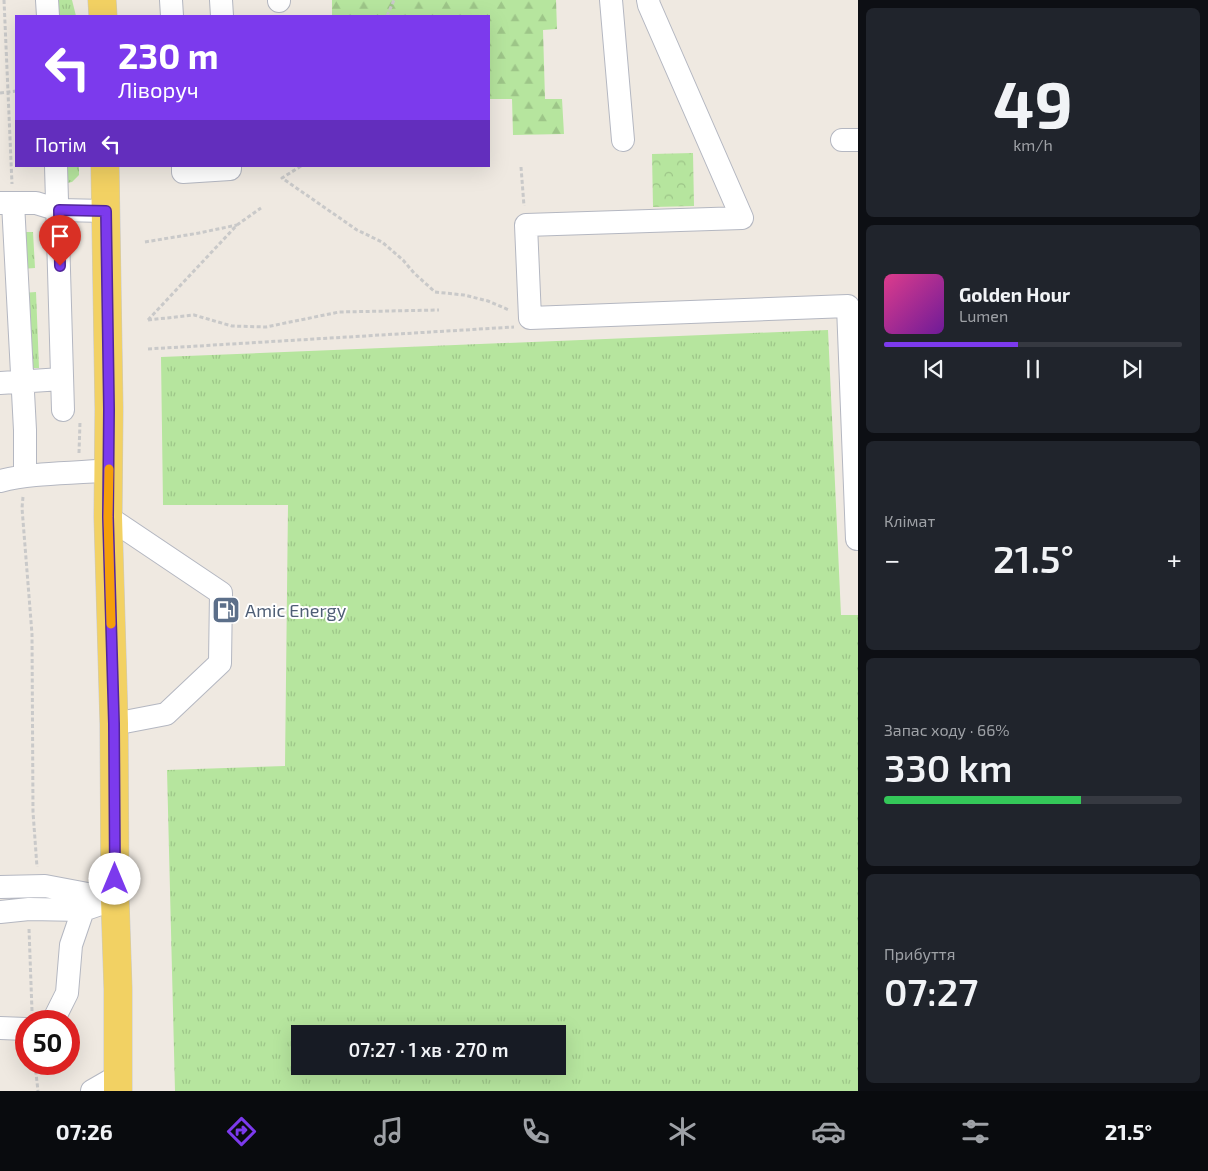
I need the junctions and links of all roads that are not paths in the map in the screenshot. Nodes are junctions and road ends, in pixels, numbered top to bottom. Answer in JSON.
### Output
{"nodes":[{"id":1,"x":47,"y":0,"type":"edge"},
{"id":2,"x":102,"y":0,"type":"edge"},
{"id":3,"x":171,"y":0,"type":"edge"},
{"id":4,"x":221,"y":0,"type":"edge"},
{"id":5,"x":611,"y":0,"type":"edge"},
{"id":6,"x":648,"y":0,"type":"edge"},
{"id":7,"x":48,"y":15,"type":"edge"},
{"id":8,"x":103,"y":15,"type":"edge"},
{"id":9,"x":172,"y":15,"type":"edge"},
{"id":10,"x":222,"y":15,"type":"edge"},
{"id":11,"x":624,"y":140,"type":"dead end"},
{"id":12,"x":56,"y":167,"type":"edge"},
{"id":13,"x":105,"y":167,"type":"edge"},
{"id":14,"x":183,"y":167,"type":"edge"},
{"id":15,"x":230,"y":167,"type":"edge"},
{"id":16,"x":59,"y":210,"type":"junction"},
{"id":17,"x":7,"y":211,"type":"edge"},
{"id":18,"x":106,"y":211,"type":"junction"},
{"id":19,"x":853,"y":306,"type":"edge"},
{"id":20,"x":62,"y":379,"type":"junction"},
{"id":21,"x":22,"y":382,"type":"junction"},
{"id":22,"x":0,"y":383,"type":"edge"},
{"id":23,"x":73,"y":414,"type":"road end"},
{"id":24,"x":109,"y":470,"type":"junction"},
{"id":25,"x":24,"y":475,"type":"junction"},
{"id":26,"x":0,"y":481,"type":"edge"},
{"id":27,"x":108,"y":517,"type":"junction"},
{"id":28,"x":858,"y":539,"type":"edge"},
{"id":29,"x":114,"y":724,"type":"junction"},
{"id":30,"x":0,"y":887,"type":"edge"},
{"id":31,"x":115,"y":899,"type":"junction"},
{"id":32,"x":83,"y":910,"type":"junction"},
{"id":33,"x":0,"y":912,"type":"edge"},
{"id":34,"x":59,"y":1010,"type":"edge"},
{"id":35,"x":15,"y":1024,"type":"edge"},
{"id":36,"x":0,"y":1028,"type":"edge"},
{"id":37,"x":118,"y":1084,"type":"edge"},
{"id":38,"x":92,"y":1091,"type":"edge"}],
"edges":[{"from":1,"to":7,"type":"lane"},
{"from":2,"to":8,"type":"main road"},
{"from":3,"to":9,"type":"lane"},
{"from":4,"to":10,"type":"lane"},
{"from":5,"to":11,"type":"lane"},
{"from":6,"to":19,"type":"lane"},
{"from":12,"to":16,"type":"lane"},
{"from":13,"to":18,"type":"main road"},
{"from":14,"to":15,"type":"lane"},
{"from":16,"to":17,"type":"lane"},
{"from":16,"to":18,"type":"lane"},
{"from":16,"to":20,"type":"lane"},
{"from":17,"to":21,"type":"lane"},
{"from":18,"to":24,"type":"main road"},
{"from":19,"to":28,"type":"lane"},
{"from":20,"to":21,"type":"lane"},
{"from":20,"to":23,"type":"lane"},
{"from":21,"to":22,"type":"lane"},
{"from":21,"to":25,"type":"lane"},
{"from":24,"to":25,"type":"lane"},
{"from":24,"to":27,"type":"main road"},
{"from":25,"to":26,"type":"lane"},
{"from":27,"to":29,"type":"main road"},
{"from":27,"to":29,"type":"lane"},
{"from":29,"to":31,"type":"main road"},
{"from":30,"to":31,"type":"lane"},
{"from":31,"to":32,"type":"lane"},
{"from":31,"to":37,"type":"main road"},
{"from":32,"to":33,"type":"lane"},
{"from":32,"to":34,"type":"lane"},
{"from":35,"to":36,"type":"lane"},
{"from":37,"to":38,"type":"lane"}]}
